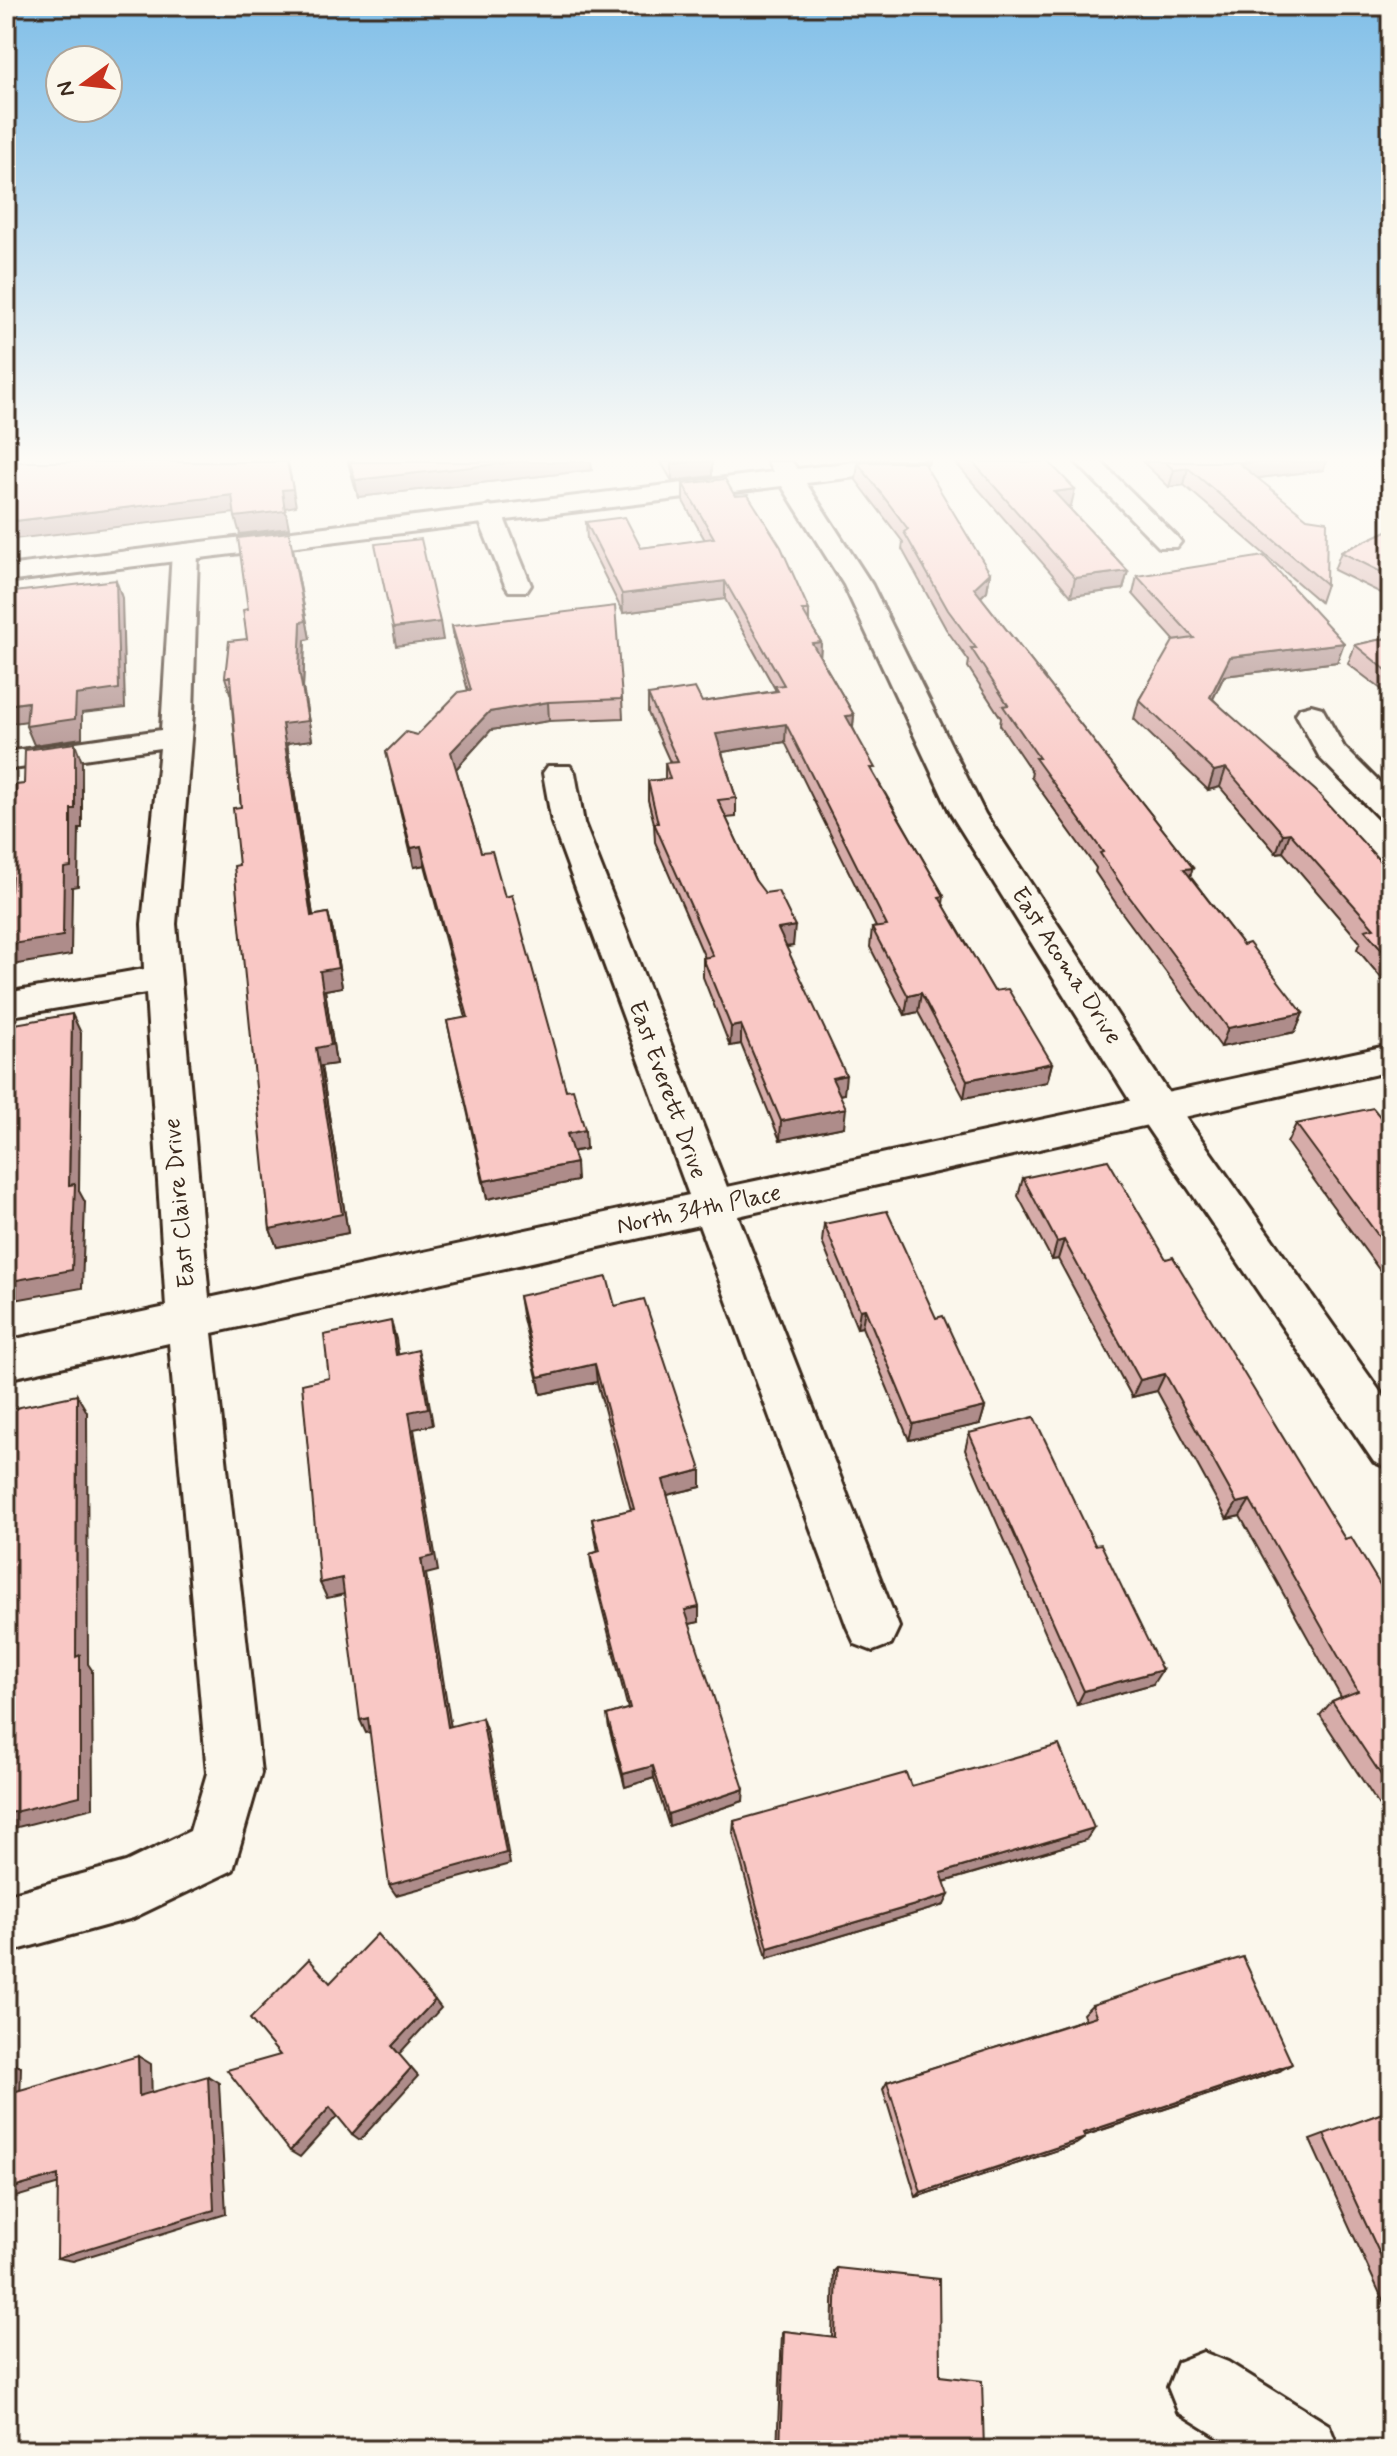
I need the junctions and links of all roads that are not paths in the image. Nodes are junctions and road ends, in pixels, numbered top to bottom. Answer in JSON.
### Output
{"nodes":[{"id":1,"x":184,"y":577,"type":"edge"},
{"id":2,"x":515,"y":577,"type":"edge"},
{"id":3,"x":853,"y":577,"type":"edge"},
{"id":4,"x":518,"y":585,"type":"dead end"},
{"id":5,"x":1311,"y":714,"type":"dead end"},
{"id":6,"x":174,"y":737,"type":"junction"},
{"id":7,"x":6,"y":761,"type":"edge"},
{"id":8,"x":559,"y":773,"type":"dead end"},
{"id":9,"x":1391,"y":812,"type":"edge"},
{"id":10,"x":162,"y":978,"type":"junction"},
{"id":11,"x":6,"y":1005,"type":"edge"},
{"id":12,"x":1391,"y":1058,"type":"edge"},
{"id":13,"x":1157,"y":1109,"type":"junction"},
{"id":14,"x":711,"y":1208,"type":"junction"},
{"id":15,"x":189,"y":1321,"type":"junction"},
{"id":16,"x":6,"y":1360,"type":"edge"},
{"id":17,"x":1391,"y":1447,"type":"edge"},
{"id":18,"x":873,"y":1627,"type":"dead end"},
{"id":19,"x":6,"y":1924,"type":"edge"},
{"id":20,"x":1203,"y":2387,"type":"dead end"},
{"id":21,"x":1304,"y":2450,"type":"edge"}],
"edges":[{"from":1,"to":6,"type":"street","name":"East Claire Drive"},
{"from":2,"to":4,"type":"street"},
{"from":3,"to":13,"type":"street","name":"East Acoma Drive"},
{"from":5,"to":9,"type":"street"},
{"from":6,"to":7,"type":"street"},
{"from":6,"to":10,"type":"street","name":"East Claire Drive"},
{"from":8,"to":14,"type":"street","name":"East Everett Drive"},
{"from":10,"to":11,"type":"street"},
{"from":10,"to":15,"type":"street","name":"East Claire Drive"},
{"from":12,"to":13,"type":"street","name":"North 34th Place"},
{"from":13,"to":14,"type":"street","name":"North 34th Place"},
{"from":13,"to":17,"type":"street","name":"East Acoma Drive"},
{"from":14,"to":15,"type":"street","name":"North 34th Place"},
{"from":14,"to":18,"type":"street","name":"East Everett Drive"},
{"from":15,"to":16,"type":"street","name":"North 34th Place"},
{"from":15,"to":19,"type":"street","name":"East Claire Drive"},
{"from":20,"to":21,"type":"street"}]}
